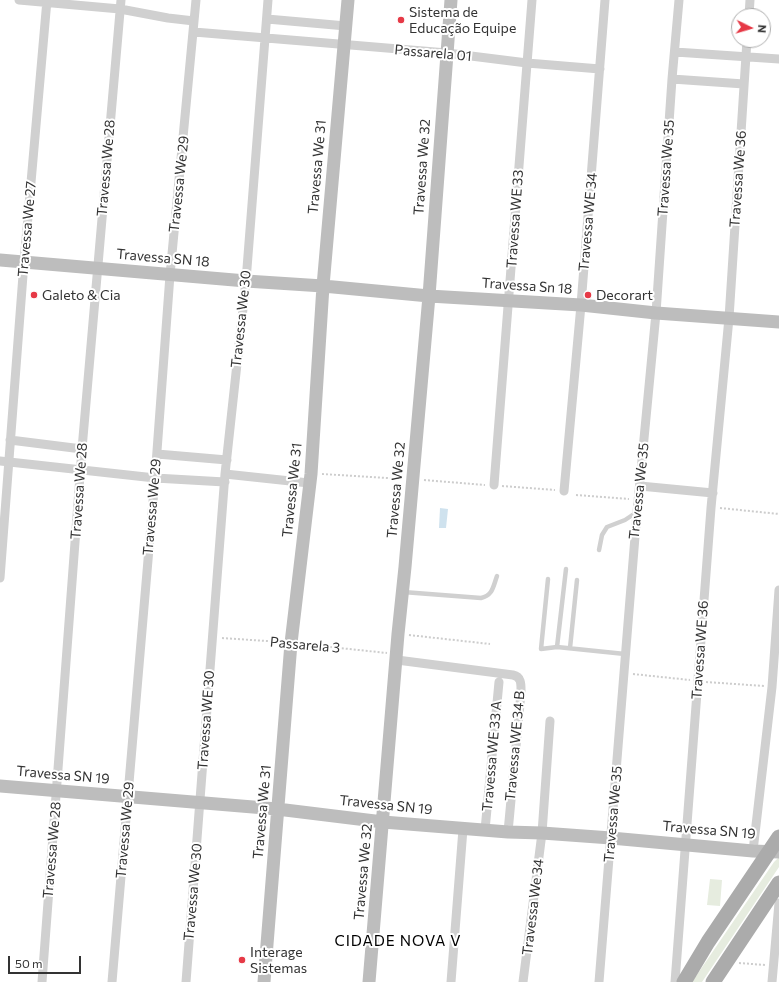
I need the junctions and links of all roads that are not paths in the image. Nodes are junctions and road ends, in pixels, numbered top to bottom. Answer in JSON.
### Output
{"nodes":[{"id":1,"x":19,"y":0,"type":"edge"},
{"id":2,"x":196,"y":0,"type":"edge"},
{"id":3,"x":268,"y":0,"type":"edge"},
{"id":4,"x":348,"y":0,"type":"edge"},
{"id":5,"x":451,"y":0,"type":"edge"},
{"id":6,"x":532,"y":0,"type":"edge"},
{"id":7,"x":605,"y":0,"type":"edge"},
{"id":8,"x":679,"y":0,"type":"edge"},
{"id":9,"x":47,"y":1,"type":"edge"},
{"id":10,"x":120,"y":4,"type":"edge"},
{"id":11,"x":266,"y":19,"type":"junction"},
{"id":12,"x":194,"y":21,"type":"junction"},
{"id":13,"x":346,"y":26,"type":"junction"},
{"id":14,"x":194,"y":32,"type":"junction"},
{"id":15,"x":265,"y":39,"type":"junction"},
{"id":16,"x":343,"y":45,"type":"junction"},
{"id":17,"x":747,"y":48,"type":"edge"},
{"id":18,"x":675,"y":52,"type":"junction"},
{"id":19,"x":447,"y":53,"type":"junction"},
{"id":20,"x":746,"y":57,"type":"junction"},
{"id":21,"x":779,"y":59,"type":"edge"},
{"id":22,"x":527,"y":63,"type":"junction"},
{"id":23,"x":600,"y":69,"type":"junction"},
{"id":24,"x":672,"y":79,"type":"junction"},
{"id":25,"x":744,"y":84,"type":"junction"},
{"id":26,"x":0,"y":260,"type":"edge"},
{"id":27,"x":24,"y":262,"type":"junction"},
{"id":28,"x":97,"y":268,"type":"junction"},
{"id":29,"x":170,"y":275,"type":"junction"},
{"id":30,"x":246,"y":281,"type":"junction"},
{"id":31,"x":323,"y":286,"type":"junction"},
{"id":32,"x":429,"y":296,"type":"junction"},
{"id":33,"x":509,"y":301,"type":"junction"},
{"id":34,"x":581,"y":305,"type":"junction"},
{"id":35,"x":656,"y":313,"type":"junction"},
{"id":36,"x":729,"y":318,"type":"junction"},
{"id":37,"x":779,"y":322,"type":"edge"},
{"id":38,"x":10,"y":440,"type":"junction"},
{"id":39,"x":82,"y":449,"type":"junction"},
{"id":40,"x":157,"y":454,"type":"junction"},
{"id":41,"x":227,"y":460,"type":"junction"},
{"id":42,"x":4,"y":462,"type":"edge"},
{"id":43,"x":81,"y":469,"type":"junction"},
{"id":44,"x":155,"y":478,"type":"junction"},
{"id":45,"x":225,"y":478,"type":"junction"},
{"id":46,"x":310,"y":478,"type":"junction"},
{"id":47,"x":494,"y":485,"type":"dead end"},
{"id":48,"x":640,"y":486,"type":"junction"},
{"id":49,"x":564,"y":491,"type":"dead end"},
{"id":50,"x":713,"y":493,"type":"junction"},
{"id":51,"x":637,"y":512,"type":"junction"},
{"id":52,"x":599,"y":550,"type":"dead end"},
{"id":53,"x":566,"y":569,"type":"dead end"},
{"id":54,"x":498,"y":576,"type":"dead end"},
{"id":55,"x":0,"y":578,"type":"edge"},
{"id":56,"x":548,"y":579,"type":"dead end"},
{"id":57,"x":577,"y":580,"type":"dead end"},
{"id":58,"x":779,"y":590,"type":"edge"},
{"id":59,"x":403,"y":592,"type":"junction"},
{"id":60,"x":213,"y":637,"type":"joint"},
{"id":61,"x":557,"y":647,"type":"junction"},
{"id":62,"x":570,"y":648,"type":"junction"},
{"id":63,"x":625,"y":654,"type":"junction"},
{"id":64,"x":397,"y":657,"type":"junction"},
{"id":65,"x":501,"y":678,"type":"junction"},
{"id":66,"x":550,"y":721,"type":"dead end"},
{"id":67,"x":0,"y":786,"type":"edge"},
{"id":68,"x":57,"y":790,"type":"junction"},
{"id":69,"x":128,"y":796,"type":"junction"},
{"id":70,"x":200,"y":803,"type":"junction"},
{"id":71,"x":278,"y":809,"type":"junction"},
{"id":72,"x":383,"y":822,"type":"junction"},
{"id":73,"x":463,"y":829,"type":"junction"},
{"id":74,"x":485,"y":830,"type":"junction"},
{"id":75,"x":508,"y":832,"type":"junction"},
{"id":76,"x":542,"y":832,"type":"junction"},
{"id":77,"x":779,"y":837,"type":"edge"},
{"id":78,"x":611,"y":838,"type":"junction"},
{"id":79,"x":685,"y":845,"type":"junction"},
{"id":80,"x":753,"y":851,"type":"junction"},
{"id":81,"x":774,"y":851,"type":"edge"},
{"id":82,"x":779,"y":883,"type":"edge"},
{"id":83,"x":779,"y":903,"type":"edge"},
{"id":84,"x":42,"y":982,"type":"edge"},
{"id":85,"x":112,"y":982,"type":"edge"},
{"id":86,"x":186,"y":982,"type":"edge"},
{"id":87,"x":264,"y":982,"type":"edge"},
{"id":88,"x":369,"y":982,"type":"edge"},
{"id":89,"x":451,"y":982,"type":"edge"},
{"id":90,"x":523,"y":982,"type":"edge"},
{"id":91,"x":599,"y":982,"type":"edge"},
{"id":92,"x":676,"y":982,"type":"edge"},
{"id":93,"x":684,"y":982,"type":"edge"},
{"id":94,"x":713,"y":982,"type":"edge"},
{"id":95,"x":772,"y":982,"type":"edge"}],
"edges":[{"from":1,"to":9,"type":"street"},
{"from":2,"to":12,"type":"street"},
{"from":3,"to":11,"type":"street","name":"Travessa We 30"},
{"from":4,"to":13,"type":"street","name":"Travessa We 31"},
{"from":5,"to":19,"type":"street","name":"Travessa We 32"},
{"from":6,"to":22,"type":"street","name":"Travessa WE 33"},
{"from":7,"to":23,"type":"street","name":"Travessa WE 34"},
{"from":8,"to":18,"type":"street","name":"Travessa We 35"},
{"from":9,"to":10,"type":"street"},
{"from":9,"to":27,"type":"street","name":"Travessa We 27"},
{"from":10,"to":12,"type":"street"},
{"from":10,"to":28,"type":"street","name":"Travessa We 28"},
{"from":11,"to":13,"type":"street"},
{"from":11,"to":15,"type":"street","name":"Travessa We 30"},
{"from":12,"to":14,"type":"street"},
{"from":13,"to":16,"type":"street","name":"Travessa We 31"},
{"from":14,"to":15,"type":"street","name":"Passarela 01"},
{"from":14,"to":29,"type":"street","name":"Travessa We 29"},
{"from":15,"to":16,"type":"street","name":"Passarela 01"},
{"from":15,"to":30,"type":"street","name":"Travessa We 30"},
{"from":16,"to":19,"type":"street","name":"Passarela 01"},
{"from":16,"to":31,"type":"street","name":"Travessa We 31"},
{"from":17,"to":20,"type":"street","name":"Travessa We 36"},
{"from":18,"to":20,"type":"street"},
{"from":18,"to":24,"type":"street","name":"Travessa We 35"},
{"from":19,"to":22,"type":"street","name":"Passarela 01"},
{"from":19,"to":32,"type":"street","name":"Travessa We 32"},
{"from":20,"to":21,"type":"street"},
{"from":20,"to":25,"type":"street","name":"Travessa We 36"},
{"from":22,"to":23,"type":"street","name":"Passarela 01"},
{"from":22,"to":33,"type":"street","name":"Travessa WE 33"},
{"from":23,"to":34,"type":"street","name":"Travessa WE 34"},
{"from":24,"to":25,"type":"street"},
{"from":24,"to":35,"type":"street","name":"Travessa We 35"},
{"from":25,"to":36,"type":"street","name":"Travessa We 36"},
{"from":26,"to":27,"type":"street","name":"Travessa SN 18"},
{"from":27,"to":28,"type":"street","name":"Travessa SN 18"},
{"from":27,"to":38,"type":"street","name":"Travessa We 27"},
{"from":28,"to":29,"type":"street","name":"Travessa SN 18"},
{"from":28,"to":39,"type":"street","name":"Travessa We 28"},
{"from":29,"to":30,"type":"street","name":"Travessa SN 18"},
{"from":29,"to":40,"type":"street","name":"Travessa We 29"},
{"from":30,"to":31,"type":"street","name":"Travessa SN 18"},
{"from":30,"to":41,"type":"street","name":"Travessa We 30"},
{"from":31,"to":32,"type":"street","name":"Travessa Sn 18"},
{"from":31,"to":46,"type":"street","name":"Travessa We 31"},
{"from":32,"to":33,"type":"street","name":"Travessa Sn 18"},
{"from":32,"to":59,"type":"street","name":"Travessa We 32"},
{"from":33,"to":34,"type":"street","name":"Travessa Sn 18"},
{"from":33,"to":47,"type":"street","name":"Travessa WE 33"},
{"from":34,"to":35,"type":"street","name":"Travessa Sn 18"},
{"from":34,"to":49,"type":"street","name":"Travessa WE 34"},
{"from":35,"to":36,"type":"street","name":"Travessa Sn 18"},
{"from":35,"to":48,"type":"street","name":"Travessa We 35"},
{"from":36,"to":37,"type":"street","name":"Travessa Sn 18"},
{"from":36,"to":50,"type":"street","name":"Travessa WE 36"},
{"from":38,"to":39,"type":"street"},
{"from":38,"to":42,"type":"street","name":"Travessa We 27"},
{"from":39,"to":43,"type":"street","name":"Travessa We 28"},
{"from":40,"to":41,"type":"street"},
{"from":40,"to":44,"type":"street","name":"Travessa We 29"},
{"from":41,"to":45,"type":"street","name":"Travessa We 30"},
{"from":42,"to":43,"type":"street"},
{"from":42,"to":55,"type":"street","name":"Travessa We 27"},
{"from":43,"to":44,"type":"street"},
{"from":43,"to":68,"type":"street","name":"Travessa We 28"},
{"from":44,"to":45,"type":"street"},
{"from":44,"to":69,"type":"street","name":"Travessa We 29"},
{"from":45,"to":46,"type":"street"},
{"from":45,"to":60,"type":"street","name":"Travessa We 30"},
{"from":46,"to":71,"type":"street","name":"Travessa We 31"},
{"from":48,"to":50,"type":"street"},
{"from":48,"to":51,"type":"street","name":"Travessa We 35"},
{"from":50,"to":79,"type":"street","name":"Travessa WE 36"},
{"from":51,"to":52,"type":"lane"},
{"from":51,"to":63,"type":"street","name":"Travessa We 35"},
{"from":53,"to":61,"type":"lane"},
{"from":54,"to":59,"type":"lane"},
{"from":56,"to":61,"type":"lane"},
{"from":57,"to":62,"type":"lane"},
{"from":58,"to":80,"type":"street"},
{"from":59,"to":64,"type":"street","name":"Travessa We 32"},
{"from":60,"to":70,"type":"street","name":"Travessa WE 30"},
{"from":61,"to":62,"type":"lane"},
{"from":62,"to":63,"type":"lane"},
{"from":63,"to":78,"type":"street","name":"Travessa We 35"},
{"from":64,"to":65,"type":"street"},
{"from":64,"to":72,"type":"street","name":"Travessa We 32"},
{"from":65,"to":74,"type":"street","name":"Travessa WE 33 A"},
{"from":65,"to":75,"type":"street","name":"Travessa WE 34 B"},
{"from":66,"to":76,"type":"street"},
{"from":67,"to":68,"type":"street","name":"Travessa SN 19"},
{"from":68,"to":69,"type":"street","name":"Travessa SN 19"},
{"from":68,"to":84,"type":"street","name":"Travessa We 28"},
{"from":69,"to":70,"type":"street","name":"Travessa SN 19"},
{"from":69,"to":85,"type":"street","name":"Travessa We 29"},
{"from":70,"to":71,"type":"street","name":"Travessa SN 19"},
{"from":70,"to":86,"type":"street","name":"Travessa We 30"},
{"from":71,"to":72,"type":"street","name":"Travessa SN 19"},
{"from":71,"to":87,"type":"street","name":"Travessa We 31"},
{"from":72,"to":73,"type":"street","name":"Travessa SN 19"},
{"from":72,"to":88,"type":"street","name":"Travessa We 32"},
{"from":73,"to":74,"type":"street","name":"Travessa SN 19"},
{"from":73,"to":89,"type":"street"},
{"from":74,"to":75,"type":"street","name":"Travessa SN 19"},
{"from":75,"to":76,"type":"street","name":"Travessa SN 19"},
{"from":76,"to":78,"type":"street","name":"Travessa SN 19"},
{"from":76,"to":90,"type":"street","name":"Travessa We 34"},
{"from":77,"to":81,"type":"main road"},
{"from":78,"to":79,"type":"street","name":"Travessa SN 19"},
{"from":78,"to":91,"type":"street","name":"Travessa We 35"},
{"from":79,"to":80,"type":"street","name":"Travessa SN 19"},
{"from":79,"to":92,"type":"street","name":"Travessa WE 36"},
{"from":80,"to":81,"type":"street","name":"Travessa SN 19"},
{"from":81,"to":93,"type":"main road"},
{"from":82,"to":94,"type":"main road"},
{"from":83,"to":95,"type":"street"}]}
